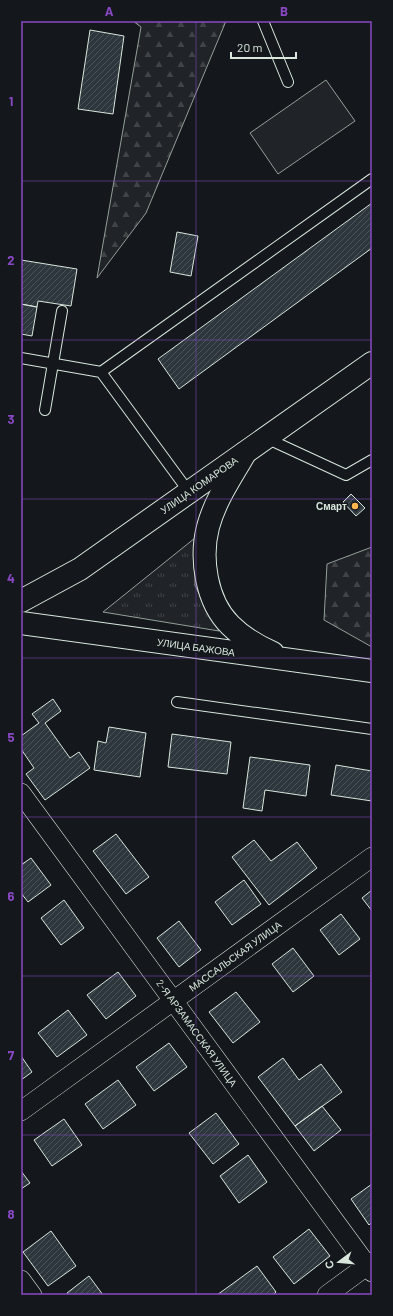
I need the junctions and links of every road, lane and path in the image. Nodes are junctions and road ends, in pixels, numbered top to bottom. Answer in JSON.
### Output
{"nodes":[{"id":1,"x":263,"y":21,"type":"edge"},
{"id":2,"x":288,"y":82,"type":"dead end"},
{"id":3,"x":372,"y":179,"type":"edge"},
{"id":4,"x":62,"y":311,"type":"dead end"},
{"id":5,"x":21,"y":358,"type":"edge"},
{"id":6,"x":372,"y":363,"type":"edge"},
{"id":7,"x":53,"y":364,"type":"junction"},
{"id":8,"x":100,"y":372,"type":"junction"},
{"id":9,"x":45,"y":410,"type":"dead end"},
{"id":10,"x":266,"y":438,"type":"junction"},
{"id":11,"x":245,"y":453,"type":"junction"},
{"id":12,"x":372,"y":460,"type":"edge"},
{"id":13,"x":189,"y":492,"type":"junction"},
{"id":14,"x":21,"y":601,"type":"edge"},
{"id":15,"x":21,"y":623,"type":"edge"},
{"id":16,"x":284,"y":659,"type":"junction"},
{"id":17,"x":372,"y":671,"type":"edge"},
{"id":18,"x":177,"y":702,"type":"dead end"},
{"id":19,"x":372,"y":729,"type":"edge"},
{"id":20,"x":21,"y":794,"type":"edge"},
{"id":21,"x":372,"y":857,"type":"edge"},
{"id":22,"x":173,"y":1001,"type":"junction"},
{"id":23,"x":21,"y":1111,"type":"edge"},
{"id":24,"x":370,"y":1266,"type":"edge"},
{"id":25,"x":21,"y":1280,"type":"edge"},
{"id":26,"x":32,"y":1295,"type":"edge"},
{"id":27,"x":327,"y":1295,"type":"edge"}],
"edges":[{"from":1,"to":2,"type":"lane"},
{"from":3,"to":8,"type":"lane"},
{"from":4,"to":7,"type":"lane"},
{"from":5,"to":7,"type":"lane"},
{"from":6,"to":10,"type":"main road","name":"УЛИЦА КОМАРОВА"},
{"from":7,"to":8,"type":"lane"},
{"from":7,"to":9,"type":"lane"},
{"from":8,"to":13,"type":"lane"},
{"from":10,"to":11,"type":"main road","name":"УЛИЦА КОМАРОВА"},
{"from":10,"to":12,"type":"lane"},
{"from":11,"to":13,"type":"main road","name":"УЛИЦА КОМАРОВА"},
{"from":11,"to":16,"type":"main road"},
{"from":13,"to":14,"type":"main road","name":"УЛИЦА КОМАРОВА"},
{"from":15,"to":16,"type":"main road","name":"УЛИЦА БАЖОВА"},
{"from":16,"to":17,"type":"main road","name":"УЛИЦА БАЖОВА"},
{"from":18,"to":19,"type":"lane"},
{"from":20,"to":22,"type":"street","name":"2-Я АРЗАМАССКАЯ УЛИЦА"},
{"from":21,"to":22,"type":"street","name":"МАССАЛЬСКАЯ УЛИЦА"},
{"from":22,"to":23,"type":"street","name":"МАССАЛЬСКАЯ УЛИЦА"},
{"from":22,"to":24,"type":"street","name":"2-Я АРЗАМАССКАЯ УЛИЦА"},
{"from":24,"to":27,"type":"street"},
{"from":25,"to":26,"type":"street"}]}
